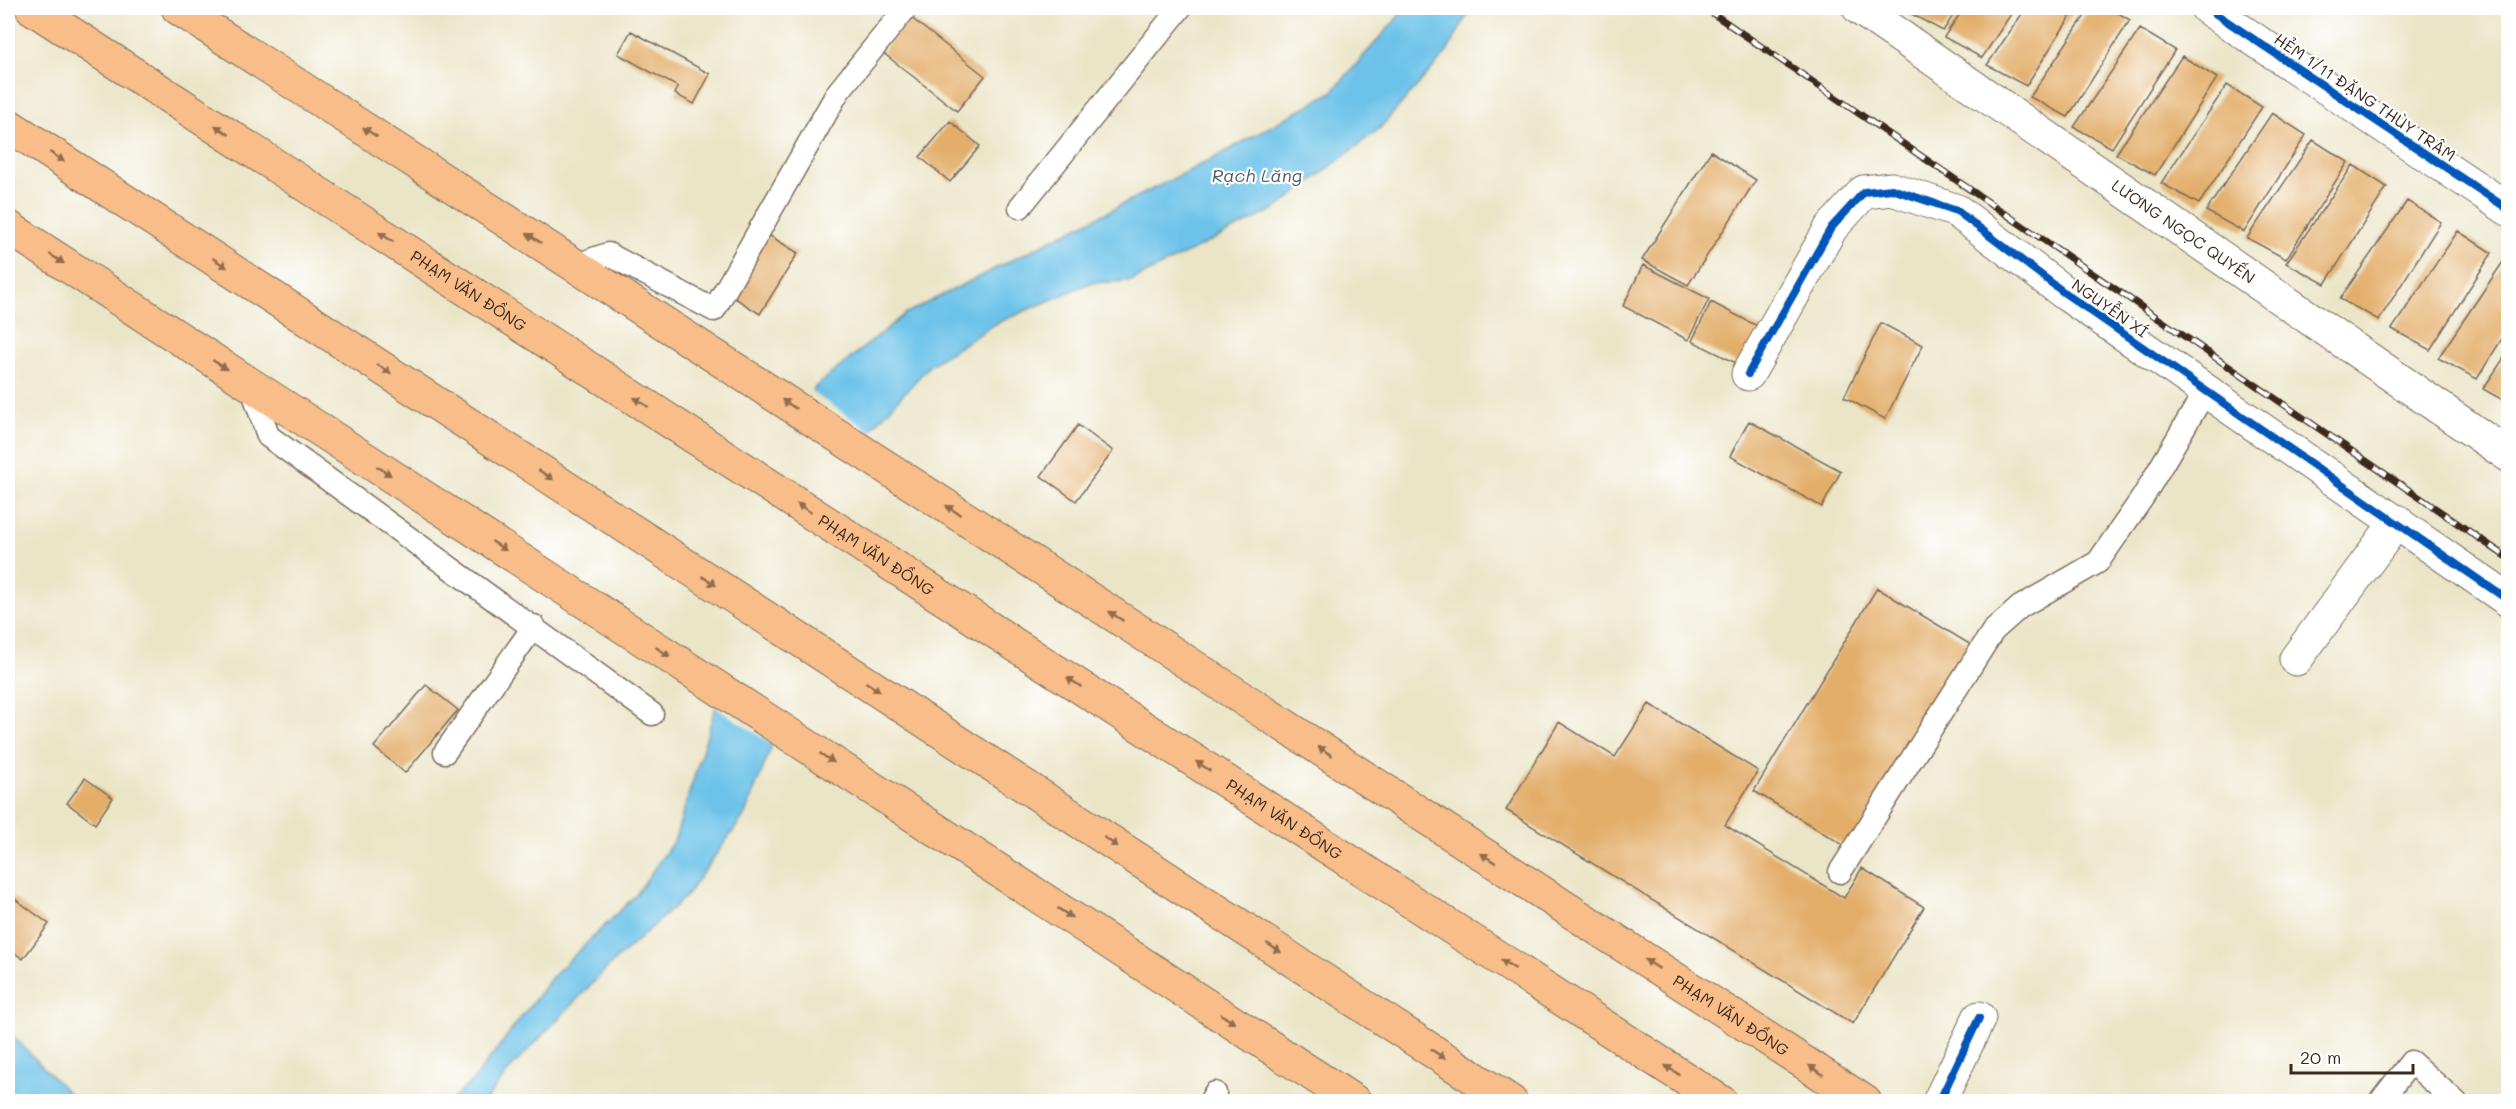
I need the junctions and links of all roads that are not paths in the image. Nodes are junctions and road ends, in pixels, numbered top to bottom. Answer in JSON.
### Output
{"nodes":[{"id":1,"x":32,"y":8,"type":"edge"},
{"id":2,"x":178,"y":8,"type":"edge"},
{"id":3,"x":906,"y":8,"type":"edge"},
{"id":4,"x":1180,"y":8,"type":"edge"},
{"id":5,"x":1859,"y":8,"type":"edge"},
{"id":6,"x":2207,"y":8,"type":"edge"},
{"id":7,"x":8,"y":125,"type":"edge"},
{"id":8,"x":1020,"y":207,"type":"dead end"},
{"id":9,"x":2508,"y":209,"type":"edge"},
{"id":10,"x":11,"y":230,"type":"edge"},
{"id":11,"x":588,"y":273,"type":"junction"},
{"id":12,"x":1748,"y":374,"type":"dead end"},
{"id":13,"x":251,"y":385,"type":"junction"},
{"id":14,"x":2206,"y":390,"type":"junction"},
{"id":15,"x":2508,"y":455,"type":"edge"},
{"id":16,"x":2397,"y":521,"type":"junction"},
{"id":17,"x":2508,"y":600,"type":"edge"},
{"id":18,"x":534,"y":626,"type":"junction"},
{"id":19,"x":2296,"y":659,"type":"dead end"},
{"id":20,"x":652,"y":714,"type":"dead end"},
{"id":21,"x":445,"y":753,"type":"dead end"},
{"id":22,"x":1840,"y":872,"type":"dead end"},
{"id":23,"x":1979,"y":1018,"type":"dead end"},
{"id":24,"x":1355,"y":1101,"type":"edge"},
{"id":25,"x":1511,"y":1101,"type":"edge"},
{"id":26,"x":1721,"y":1101,"type":"edge"},
{"id":27,"x":1865,"y":1101,"type":"edge"},
{"id":28,"x":1939,"y":1101,"type":"edge"},
{"id":29,"x":2380,"y":1101,"type":"edge"},
{"id":30,"x":2456,"y":1101,"type":"edge"}],
"edges":[{"from":26,"to":1,"type":"main road","name":"PHẠM VĂN ĐỒNG","one_way":true},
{"from":11,"to":2,"type":"main road","name":"PHẠM VĂN ĐỒNG","one_way":true},
{"from":3,"to":11,"type":"lane"},
{"from":4,"to":8,"type":"lane"},
{"from":5,"to":15,"type":"street","name":"LƯƠNG NGỌC QUYẾN"},
{"from":6,"to":9,"type":"street","name":"HẺM 1/11 ĐẶNG THÙY TRÂM"},
{"from":7,"to":25,"type":"main road","one_way":true},
{"from":10,"to":13,"type":"main road","one_way":true},
{"from":27,"to":11,"type":"main road","name":"PHẠM VĂN ĐỒNG","one_way":true},
{"from":12,"to":14,"type":"street","name":"NGUYỄN XÍ"},
{"from":13,"to":18,"type":"lane"},
{"from":13,"to":24,"type":"main road","one_way":true},
{"from":14,"to":16,"type":"street","name":"NGUYỄN XÍ"},
{"from":14,"to":22,"type":"lane"},
{"from":16,"to":17,"type":"street","name":"NGUYỄN XÍ"},
{"from":16,"to":19,"type":"street"},
{"from":18,"to":20,"type":"lane"},
{"from":18,"to":21,"type":"lane"},
{"from":23,"to":28,"type":"street"},
{"from":29,"to":30,"type":"lane"}]}
